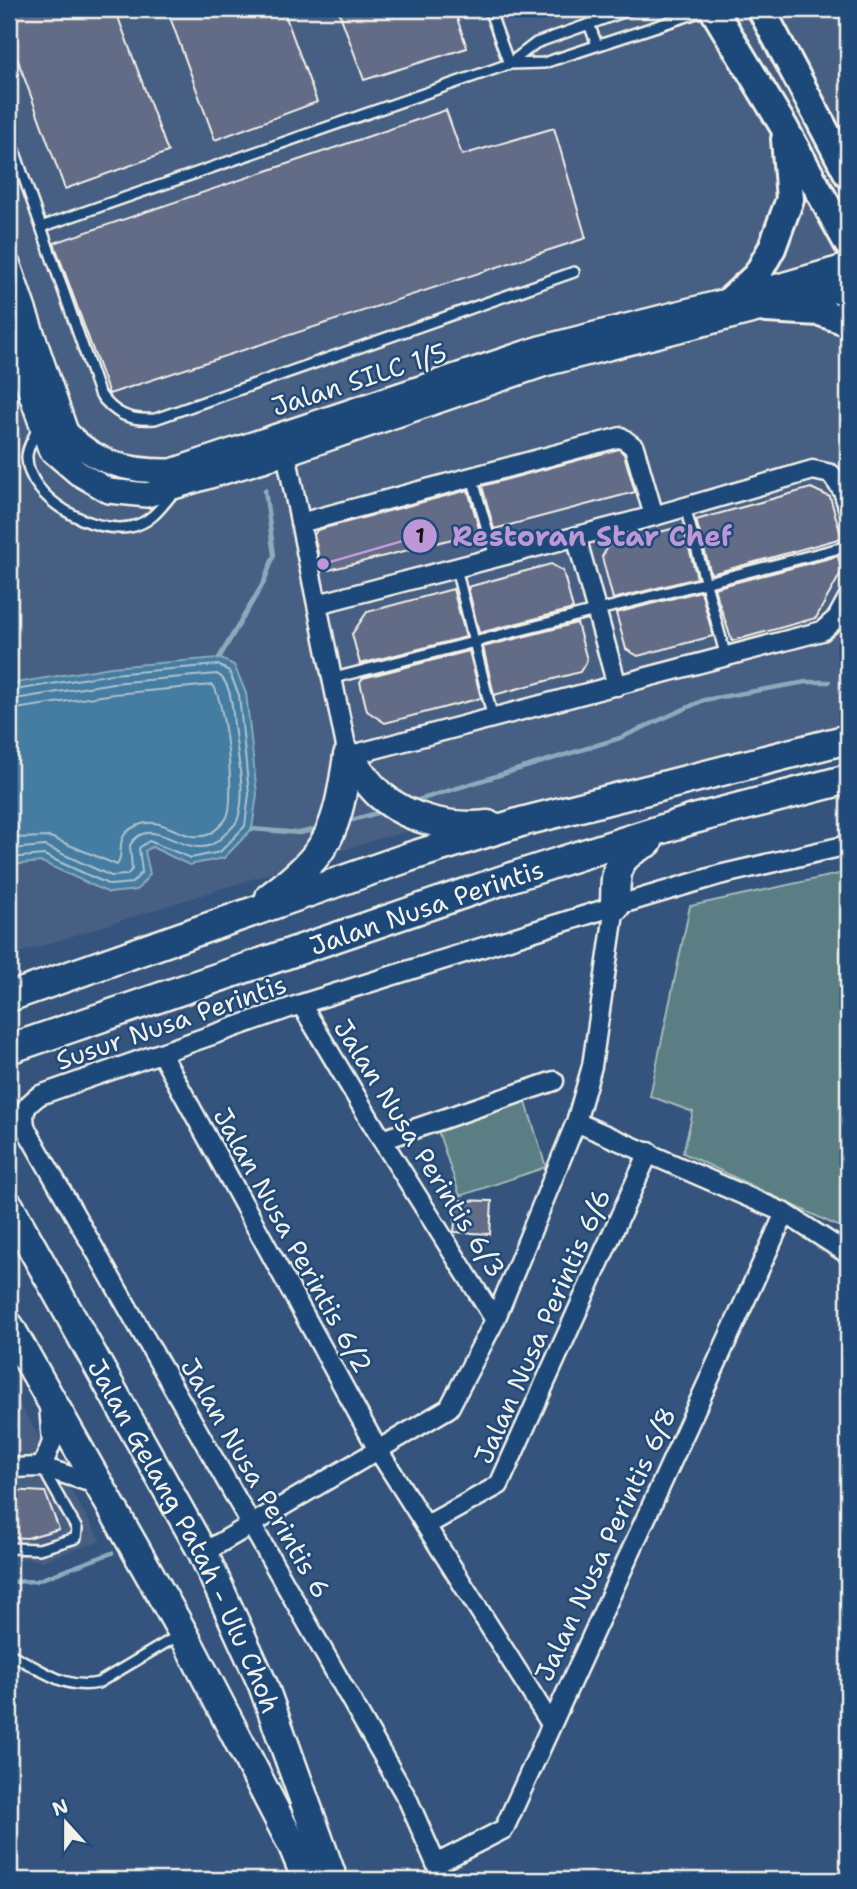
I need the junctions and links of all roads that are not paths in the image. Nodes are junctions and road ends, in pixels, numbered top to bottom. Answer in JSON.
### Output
{"nodes":[{"id":1,"x":489,"y":9,"type":"edge"},
{"id":2,"x":632,"y":9,"type":"edge"},
{"id":3,"x":711,"y":9,"type":"edge"},
{"id":4,"x":761,"y":9,"type":"edge"},
{"id":5,"x":589,"y":24,"type":"junction"},
{"id":6,"x":597,"y":45,"type":"junction"},
{"id":7,"x":509,"y":64,"type":"junction"},
{"id":8,"x":784,"y":127,"type":"junction"},
{"id":9,"x":9,"y":135,"type":"edge"},
{"id":10,"x":848,"y":173,"type":"edge"},
{"id":11,"x":41,"y":227,"type":"junction"},
{"id":12,"x":848,"y":244,"type":"edge"},
{"id":13,"x":9,"y":266,"type":"edge"},
{"id":14,"x":848,"y":266,"type":"edge"},
{"id":15,"x":574,"y":272,"type":"dead end"},
{"id":16,"x":848,"y":287,"type":"edge"},
{"id":17,"x":730,"y":300,"type":"junction"},
{"id":18,"x":766,"y":309,"type":"junction"},
{"id":19,"x":848,"y":322,"type":"edge"},
{"id":20,"x":9,"y":330,"type":"edge"},
{"id":21,"x":40,"y":422,"type":"junction"},
{"id":22,"x":286,"y":453,"type":"junction"},
{"id":23,"x":472,"y":477,"type":"junction"},
{"id":24,"x":177,"y":487,"type":"junction"},
{"id":25,"x":685,"y":507,"type":"junction"},
{"id":26,"x":848,"y":507,"type":"edge"},
{"id":27,"x":654,"y":516,"type":"junction"},
{"id":28,"x":300,"y":523,"type":"junction"},
{"id":29,"x":576,"y":536,"type":"junction"},
{"id":30,"x":848,"y":546,"type":"edge"},
{"id":31,"x":495,"y":557,"type":"junction"},
{"id":32,"x":456,"y":568,"type":"junction"},
{"id":33,"x":706,"y":583,"type":"junction"},
{"id":34,"x":848,"y":598,"type":"edge"},
{"id":35,"x":318,"y":604,"type":"junction"},
{"id":36,"x":596,"y":611,"type":"junction"},
{"id":37,"x":474,"y":642,"type":"junction"},
{"id":38,"x":726,"y":657,"type":"junction"},
{"id":39,"x":334,"y":678,"type":"junction"},
{"id":40,"x":617,"y":687,"type":"junction"},
{"id":41,"x":493,"y":720,"type":"junction"},
{"id":42,"x":848,"y":720,"type":"edge"},
{"id":43,"x":848,"y":739,"type":"edge"},
{"id":44,"x":348,"y":757,"type":"junction"},
{"id":45,"x":727,"y":769,"type":"junction"},
{"id":46,"x":848,"y":779,"type":"edge"},
{"id":47,"x":694,"y":819,"type":"junction"},
{"id":48,"x":522,"y":822,"type":"junction"},
{"id":49,"x":848,"y":845,"type":"edge"},
{"id":50,"x":515,"y":876,"type":"junction"},
{"id":51,"x":615,"y":906,"type":"junction"},
{"id":52,"x":247,"y":914,"type":"junction"},
{"id":53,"x":9,"y":997,"type":"edge"},
{"id":54,"x":301,"y":1004,"type":"junction"},
{"id":55,"x":9,"y":1052,"type":"edge"},
{"id":56,"x":162,"y":1055,"type":"junction"},
{"id":57,"x":554,"y":1081,"type":"dead end"},
{"id":58,"x":27,"y":1104,"type":"joint"},
{"id":59,"x":576,"y":1122,"type":"junction"},
{"id":60,"x":382,"y":1140,"type":"junction"},
{"id":61,"x":649,"y":1152,"type":"junction"},
{"id":62,"x":9,"y":1206,"type":"edge"},
{"id":63,"x":785,"y":1213,"type":"junction"},
{"id":64,"x":848,"y":1254,"type":"edge"},
{"id":65,"x":495,"y":1320,"type":"junction"},
{"id":66,"x":9,"y":1326,"type":"edge"},
{"id":67,"x":47,"y":1392,"type":"junction"},
{"id":68,"x":379,"y":1450,"type":"junction"},
{"id":69,"x":42,"y":1467,"type":"junction"},
{"id":70,"x":9,"y":1468,"type":"edge"},
{"id":71,"x":99,"y":1485,"type":"junction"},
{"id":72,"x":427,"y":1525,"type":"junction"},
{"id":73,"x":253,"y":1526,"type":"junction"},
{"id":74,"x":9,"y":1548,"type":"edge"},
{"id":75,"x":203,"y":1553,"type":"junction"},
{"id":76,"x":183,"y":1633,"type":"junction"},
{"id":77,"x":9,"y":1654,"type":"edge"},
{"id":78,"x":551,"y":1724,"type":"junction"},
{"id":79,"x":440,"y":1872,"type":"edge"},
{"id":80,"x":307,"y":1880,"type":"edge"},
{"id":81,"x":333,"y":1880,"type":"edge"}],
"edges":[{"from":1,"to":7,"type":"lane"},
{"from":2,"to":5,"type":"lane"},
{"from":3,"to":6,"type":"lane"},
{"from":3,"to":8,"type":"main road"},
{"from":4,"to":10,"type":"main road"},
{"from":5,"to":6,"type":"lane"},
{"from":5,"to":7,"type":"lane"},
{"from":6,"to":7,"type":"lane"},
{"from":7,"to":11,"type":"lane"},
{"from":8,"to":12,"type":"main road"},
{"from":8,"to":17,"type":"main road"},
{"from":9,"to":11,"type":"lane"},
{"from":11,"to":15,"type":"lane"},
{"from":13,"to":17,"type":"street","name":"Jalan SILC 1/5"},
{"from":14,"to":17,"type":"street","name":"Jalan SILC 1/5"},
{"from":16,"to":18,"type":"street","name":"Jalan SILC 1/5"},
{"from":18,"to":19,"type":"main road"},
{"from":18,"to":22,"type":"street","name":"Jalan SILC 1/5"},
{"from":20,"to":21,"type":"street","name":"Jalan SILC 1/5"},
{"from":21,"to":24,"type":"street","name":"Jalan SILC 1/5"},
{"from":21,"to":24,"type":"lane"},
{"from":22,"to":24,"type":"street","name":"Jalan SILC 1/5"},
{"from":22,"to":28,"type":"street"},
{"from":23,"to":27,"type":"street"},
{"from":23,"to":28,"type":"street"},
{"from":23,"to":31,"type":"lane"},
{"from":25,"to":26,"type":"street"},
{"from":25,"to":27,"type":"street"},
{"from":25,"to":33,"type":"lane"},
{"from":27,"to":29,"type":"street"},
{"from":28,"to":35,"type":"street"},
{"from":29,"to":31,"type":"street"},
{"from":29,"to":36,"type":"street"},
{"from":30,"to":33,"type":"lane"},
{"from":31,"to":32,"type":"street"},
{"from":32,"to":35,"type":"street"},
{"from":32,"to":37,"type":"lane"},
{"from":33,"to":36,"type":"lane"},
{"from":33,"to":38,"type":"lane"},
{"from":34,"to":38,"type":"street"},
{"from":35,"to":39,"type":"street"},
{"from":36,"to":37,"type":"lane"},
{"from":36,"to":40,"type":"street"},
{"from":37,"to":39,"type":"lane"},
{"from":37,"to":41,"type":"lane"},
{"from":38,"to":40,"type":"street"},
{"from":39,"to":44,"type":"street"},
{"from":40,"to":41,"type":"street"},
{"from":41,"to":44,"type":"street"},
{"from":42,"to":45,"type":"main road"},
{"from":43,"to":45,"type":"main road","name":"Jalan Nusa Perintis"},
{"from":44,"to":48,"type":"main road"},
{"from":44,"to":52,"type":"main road"},
{"from":45,"to":48,"type":"main road","name":"Jalan Nusa Perintis"},
{"from":46,"to":47,"type":"main road","name":"Jalan Nusa Perintis"},
{"from":47,"to":50,"type":"main road","name":"Jalan Nusa Perintis"},
{"from":47,"to":51,"type":"main road"},
{"from":48,"to":52,"type":"main road","name":"Jalan Nusa Perintis"},
{"from":49,"to":51,"type":"street","name":"Susur Nusa Perintis"},
{"from":50,"to":51,"type":"main road"},
{"from":50,"to":55,"type":"main road","name":"Jalan Nusa Perintis"},
{"from":51,"to":54,"type":"street","name":"Susur Nusa Perintis"},
{"from":51,"to":59,"type":"street"},
{"from":52,"to":53,"type":"main road","name":"Jalan Nusa Perintis"},
{"from":54,"to":56,"type":"street","name":"Susur Nusa Perintis"},
{"from":54,"to":60,"type":"street","name":"Jalan Nusa Perintis 6/3"},
{"from":56,"to":58,"type":"street","name":"Susur Nusa Perintis"},
{"from":56,"to":68,"type":"street","name":"Jalan Nusa Perintis 6/2"},
{"from":57,"to":60,"type":"street"},
{"from":58,"to":73,"type":"street","name":"Jalan Nusa Perintis 6"},
{"from":59,"to":61,"type":"street"},
{"from":59,"to":65,"type":"street"},
{"from":60,"to":65,"type":"street","name":"Jalan Nusa Perintis 6/3"},
{"from":61,"to":63,"type":"street"},
{"from":61,"to":72,"type":"street","name":"Jalan Nusa Perintis 6/6"},
{"from":62,"to":75,"type":"main road","name":"Jalan Gelang Patah - Ulu Choh"},
{"from":63,"to":64,"type":"street"},
{"from":63,"to":78,"type":"street","name":"Jalan Nusa Perintis 6/8"},
{"from":65,"to":68,"type":"street"},
{"from":66,"to":67,"type":"main road","name":"Jalan Gelang Patah - Ulu Choh"},
{"from":67,"to":69,"type":"street"},
{"from":67,"to":71,"type":"main road","name":"Jalan Gelang Patah - Ulu Choh"},
{"from":68,"to":72,"type":"street","name":"Jalan Nusa Perintis 6/2"},
{"from":68,"to":73,"type":"street"},
{"from":69,"to":70,"type":"street"},
{"from":69,"to":71,"type":"street"},
{"from":69,"to":74,"type":"lane"},
{"from":71,"to":76,"type":"main road","name":"Jalan Gelang Patah - Ulu Choh"},
{"from":72,"to":78,"type":"street","name":"Jalan Nusa Perintis 6/2"},
{"from":73,"to":75,"type":"street"},
{"from":73,"to":79,"type":"street","name":"Jalan Nusa Perintis 6"},
{"from":75,"to":81,"type":"main road","name":"Jalan Gelang Patah - Ulu Choh"},
{"from":76,"to":77,"type":"lane"},
{"from":76,"to":80,"type":"main road","name":"Jalan Gelang Patah - Ulu Choh"},
{"from":78,"to":79,"type":"street","name":"Jalan Nusa Perintis 6/8"}]}
